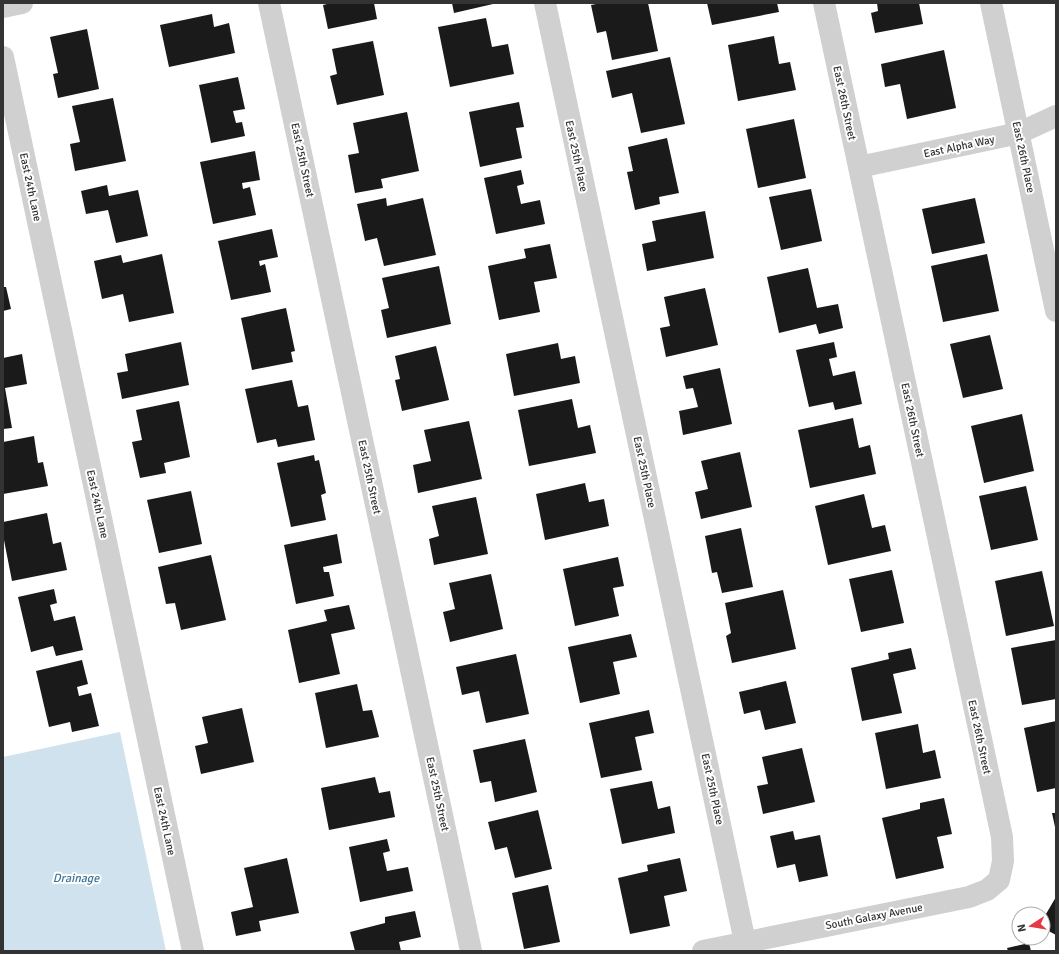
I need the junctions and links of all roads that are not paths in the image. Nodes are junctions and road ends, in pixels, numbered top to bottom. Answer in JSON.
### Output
{"nodes":[{"id":1,"x":22,"y":3,"type":"edge"},
{"id":2,"x":269,"y":3,"type":"edge"},
{"id":3,"x":545,"y":3,"type":"edge"},
{"id":4,"x":824,"y":3,"type":"edge"},
{"id":5,"x":991,"y":3,"type":"edge"},
{"id":6,"x":3,"y":7,"type":"edge"},
{"id":7,"x":3,"y":57,"type":"edge"},
{"id":8,"x":1056,"y":116,"type":"edge"},
{"id":9,"x":1019,"y":133,"type":"junction"},
{"id":10,"x":859,"y":167,"type":"junction"},
{"id":11,"x":1056,"y":312,"type":"edge"},
{"id":12,"x":1002,"y":837,"type":"joint"},
{"id":13,"x":746,"y":942,"type":"junction"},
{"id":14,"x":193,"y":951,"type":"edge"},
{"id":15,"x":471,"y":951,"type":"edge"},
{"id":16,"x":702,"y":951,"type":"edge"}],
"edges":[{"from":1,"to":6,"type":"street"},
{"from":2,"to":15,"type":"street","name":"East 25th Street"},
{"from":3,"to":13,"type":"street","name":"East 25th Place"},
{"from":4,"to":10,"type":"street","name":"East 26th Street"},
{"from":5,"to":9,"type":"street","name":"East 26th Place"},
{"from":7,"to":14,"type":"street","name":"East 24th Lane"},
{"from":8,"to":9,"type":"street","name":"East Alpha Way"},
{"from":9,"to":10,"type":"street","name":"East Alpha Way"},
{"from":9,"to":11,"type":"street","name":"East 26th Place"},
{"from":10,"to":12,"type":"street","name":"East 26th Street"},
{"from":12,"to":13,"type":"street","name":"South Galaxy Avenue"},
{"from":13,"to":16,"type":"street","name":"South Galaxy Avenue"}]}
